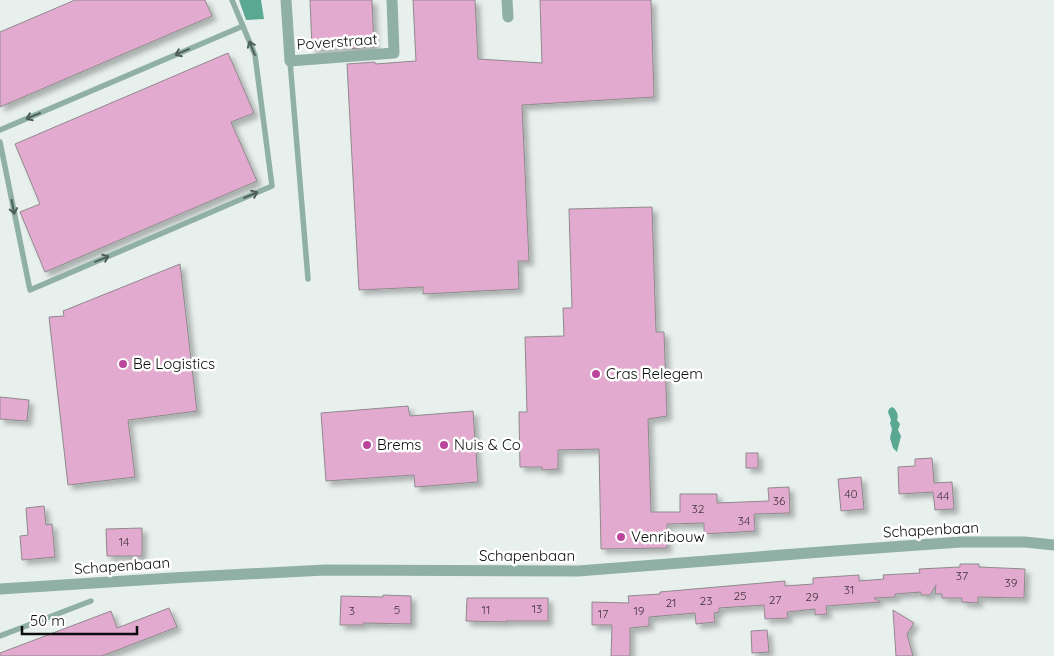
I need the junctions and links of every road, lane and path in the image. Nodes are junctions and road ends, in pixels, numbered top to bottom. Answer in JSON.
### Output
{"nodes":[{"id":1,"x":232,"y":0,"type":"edge"},
{"id":2,"x":286,"y":0,"type":"edge"},
{"id":3,"x":392,"y":0,"type":"edge"},
{"id":4,"x":507,"y":0,"type":"edge"},
{"id":5,"x":508,"y":17,"type":"dead end"},
{"id":6,"x":243,"y":26,"type":"junction"},
{"id":7,"x":290,"y":61,"type":"junction"},
{"id":8,"x":0,"y":130,"type":"edge"},
{"id":9,"x":0,"y":142,"type":"edge"},
{"id":10,"x":308,"y":279,"type":"dead end"},
{"id":11,"x":1054,"y":545,"type":"edge"},
{"id":12,"x":0,"y":589,"type":"edge"},
{"id":13,"x":91,"y":600,"type":"dead end"},
{"id":14,"x":0,"y":636,"type":"edge"}],
"edges":[{"from":1,"to":6,"type":"lane"},
{"from":2,"to":7,"type":"street","name":"Poverstraat"},
{"from":3,"to":7,"type":"street","name":"Poverstraat"},
{"from":4,"to":5,"type":"street"},
{"from":6,"to":8,"type":"lane","one_way":true},
{"from":9,"to":6,"type":"lane","one_way":true},
{"from":7,"to":10,"type":"lane"},
{"from":11,"to":12,"type":"street","name":"Schapenbaan"},
{"from":13,"to":14,"type":"lane"}]}
